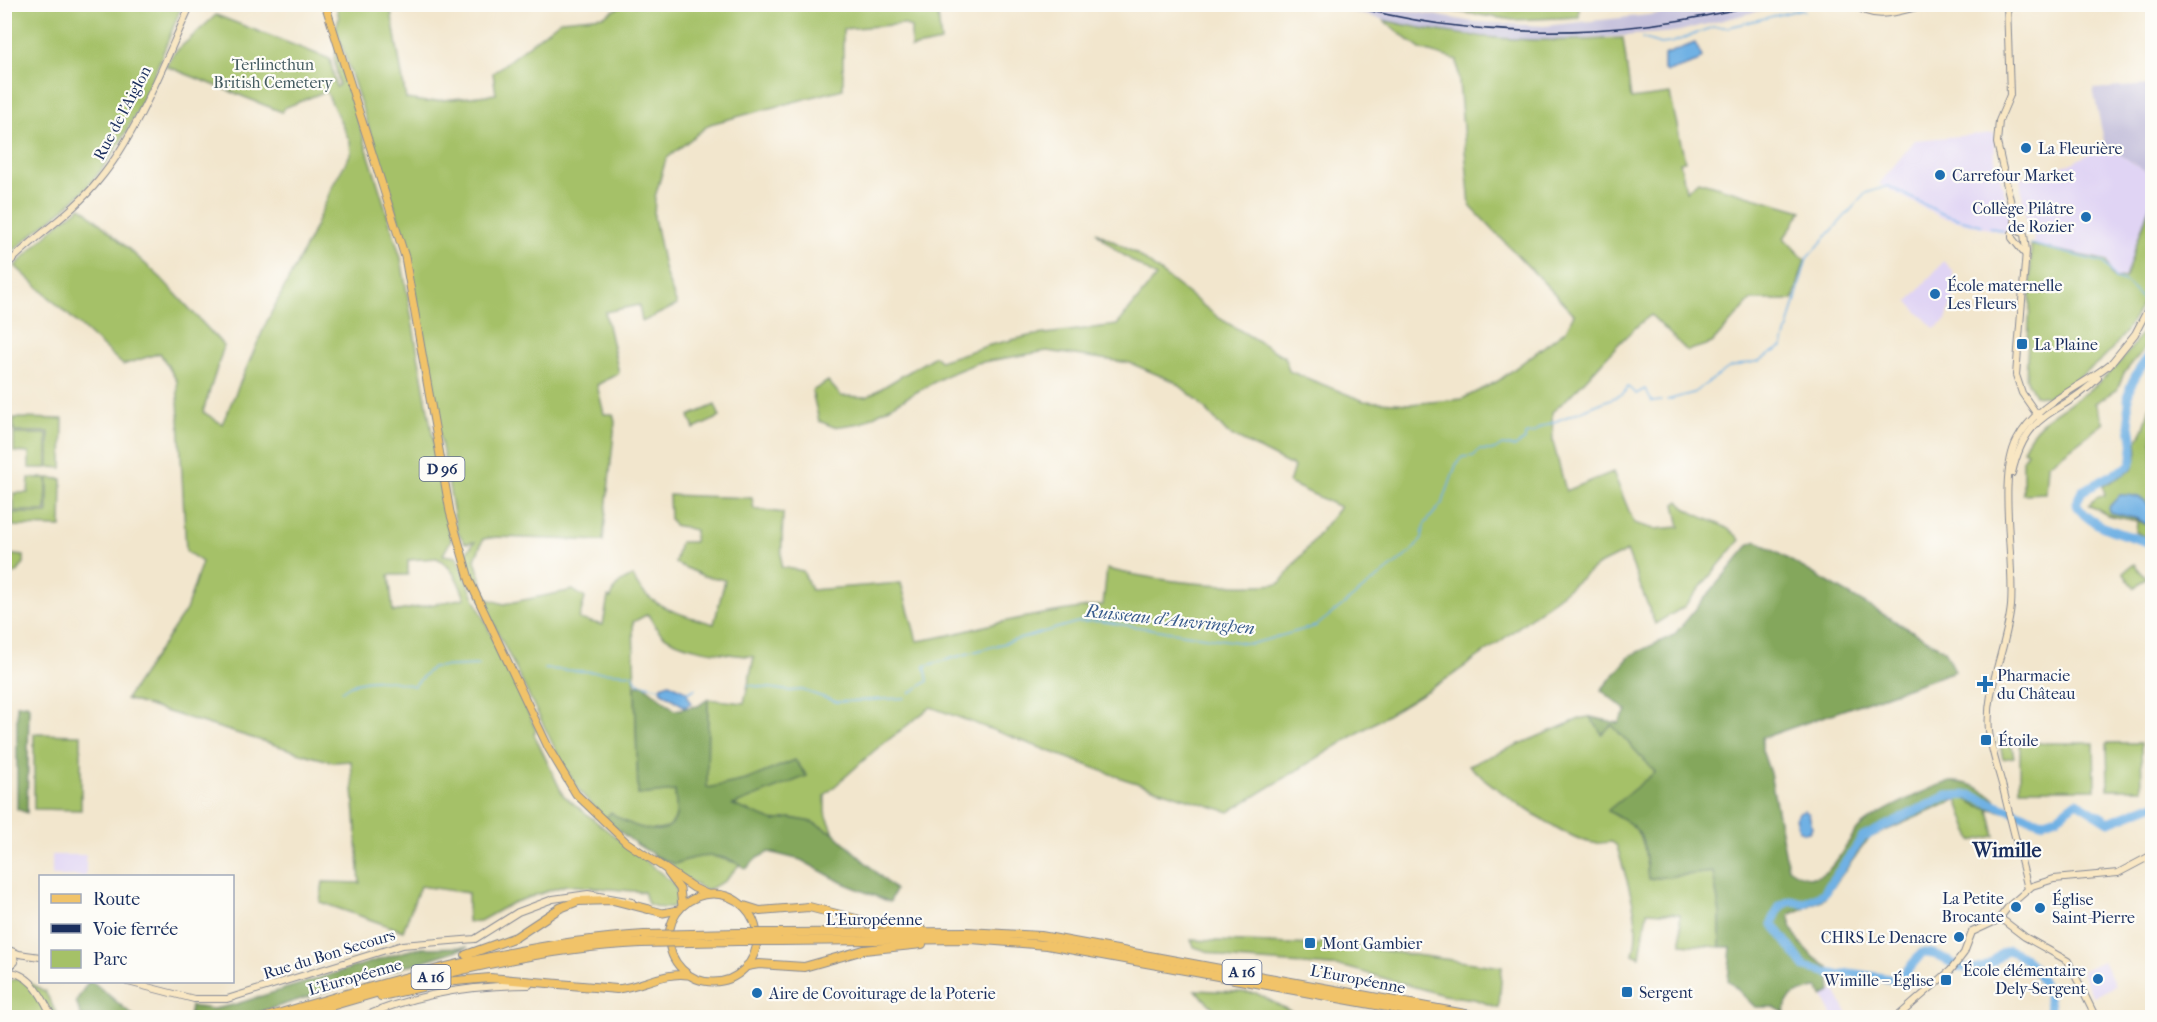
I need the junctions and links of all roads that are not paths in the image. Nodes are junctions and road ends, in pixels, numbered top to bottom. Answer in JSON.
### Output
{"nodes":[{"id":1,"x":191,"y":4,"type":"edge"},
{"id":2,"x":326,"y":4,"type":"edge"},
{"id":3,"x":1854,"y":4,"type":"edge"},
{"id":4,"x":1929,"y":4,"type":"edge"},
{"id":5,"x":2007,"y":4,"type":"edge"},
{"id":6,"x":2018,"y":230,"type":"junction"},
{"id":7,"x":2024,"y":237,"type":"junction"},
{"id":8,"x":2016,"y":242,"type":"junction"},
{"id":9,"x":2025,"y":259,"type":"junction"},
{"id":10,"x":4,"y":268,"type":"edge"},
{"id":11,"x":2152,"y":302,"type":"edge"},
{"id":12,"x":2041,"y":414,"type":"junction"},
{"id":13,"x":2152,"y":855,"type":"edge"},
{"id":14,"x":660,"y":866,"type":"junction"},
{"id":15,"x":2028,"y":889,"type":"junction"},
{"id":16,"x":707,"y":894,"type":"junction"},
{"id":17,"x":744,"y":906,"type":"junction"},
{"id":18,"x":680,"y":908,"type":"junction"},
{"id":19,"x":648,"y":909,"type":"junction"},
{"id":20,"x":2000,"y":918,"type":"junction"},
{"id":21,"x":997,"y":933,"type":"junction"},
{"id":22,"x":781,"y":937,"type":"junction"},
{"id":23,"x":643,"y":939,"type":"junction"},
{"id":24,"x":944,"y":939,"type":"junction"},
{"id":25,"x":4,"y":948,"type":"edge"},
{"id":26,"x":13,"y":951,"type":"junction"},
{"id":27,"x":39,"y":957,"type":"edge"},
{"id":28,"x":444,"y":965,"type":"junction"},
{"id":29,"x":747,"y":966,"type":"junction"},
{"id":30,"x":6,"y":970,"type":"edge"},
{"id":31,"x":690,"y":976,"type":"junction"},
{"id":32,"x":135,"y":983,"type":"edge"},
{"id":33,"x":617,"y":989,"type":"junction"},
{"id":34,"x":53,"y":1017,"type":"edge"},
{"id":35,"x":264,"y":1017,"type":"edge"},
{"id":36,"x":291,"y":1017,"type":"edge"},
{"id":37,"x":360,"y":1017,"type":"edge"},
{"id":38,"x":1448,"y":1017,"type":"edge"},
{"id":39,"x":1487,"y":1017,"type":"edge"},
{"id":40,"x":1896,"y":1017,"type":"edge"},
{"id":41,"x":2096,"y":1017,"type":"edge"}],
"edges":[{"from":1,"to":10,"type":"street","name":"Rue de l'Aiglon"},
{"from":2,"to":14,"type":"main road","number":"D 96"},
{"from":3,"to":4,"type":"street"},
{"from":5,"to":6,"type":"street"},
{"from":6,"to":7,"type":"street"},
{"from":6,"to":8,"type":"street"},
{"from":7,"to":8,"type":"street"},
{"from":7,"to":9,"type":"street"},
{"from":8,"to":9,"type":"street"},
{"from":9,"to":12,"type":"street"},
{"from":11,"to":12,"type":"street"},
{"from":12,"to":15,"type":"street"},
{"from":13,"to":15,"type":"street"},
{"from":14,"to":16,"type":"main road","number":"D 96"},
{"from":14,"to":18,"type":"main road","number":"D 96"},
{"from":15,"to":20,"type":"street"},
{"from":16,"to":17,"type":"main road"},
{"from":16,"to":18,"type":"main road"},
{"from":17,"to":21,"type":"highway"},
{"from":17,"to":29,"type":"main road"},
{"from":18,"to":19,"type":"main road"},
{"from":18,"to":31,"type":"main road"},
{"from":19,"to":28,"type":"highway"},
{"from":19,"to":32,"type":"street","name":"Rue du Bon Secours"},
{"from":20,"to":40,"type":"street"},
{"from":20,"to":41,"type":"street"},
{"from":21,"to":22,"type":"highway","name":"L'Européenne","number":"A 16"},
{"from":21,"to":39,"type":"highway","name":"L'Européenne","number":"A 16"},
{"from":22,"to":23,"type":"highway","name":"L'Européenne","number":"A 16","bridge":true},
{"from":22,"to":24,"type":"highway","name":"L'Européenne","number":"A 16"},
{"from":23,"to":28,"type":"highway","name":"L'Européenne","number":"A 16"},
{"from":23,"to":36,"type":"highway","name":"L'Européenne","number":"A 16"},
{"from":24,"to":29,"type":"highway"},
{"from":24,"to":38,"type":"highway","name":"L'Européenne","number":"A 16"},
{"from":25,"to":26,"type":"street"},
{"from":26,"to":27,"type":"street"},
{"from":26,"to":30,"type":"street"},
{"from":28,"to":35,"type":"highway","name":"L'Européenne","number":"A 16"},
{"from":29,"to":31,"type":"main road"},
{"from":30,"to":34,"type":"street"},
{"from":31,"to":33,"type":"main road"},
{"from":33,"to":36,"type":"highway"},
{"from":33,"to":37,"type":"street"}]}
